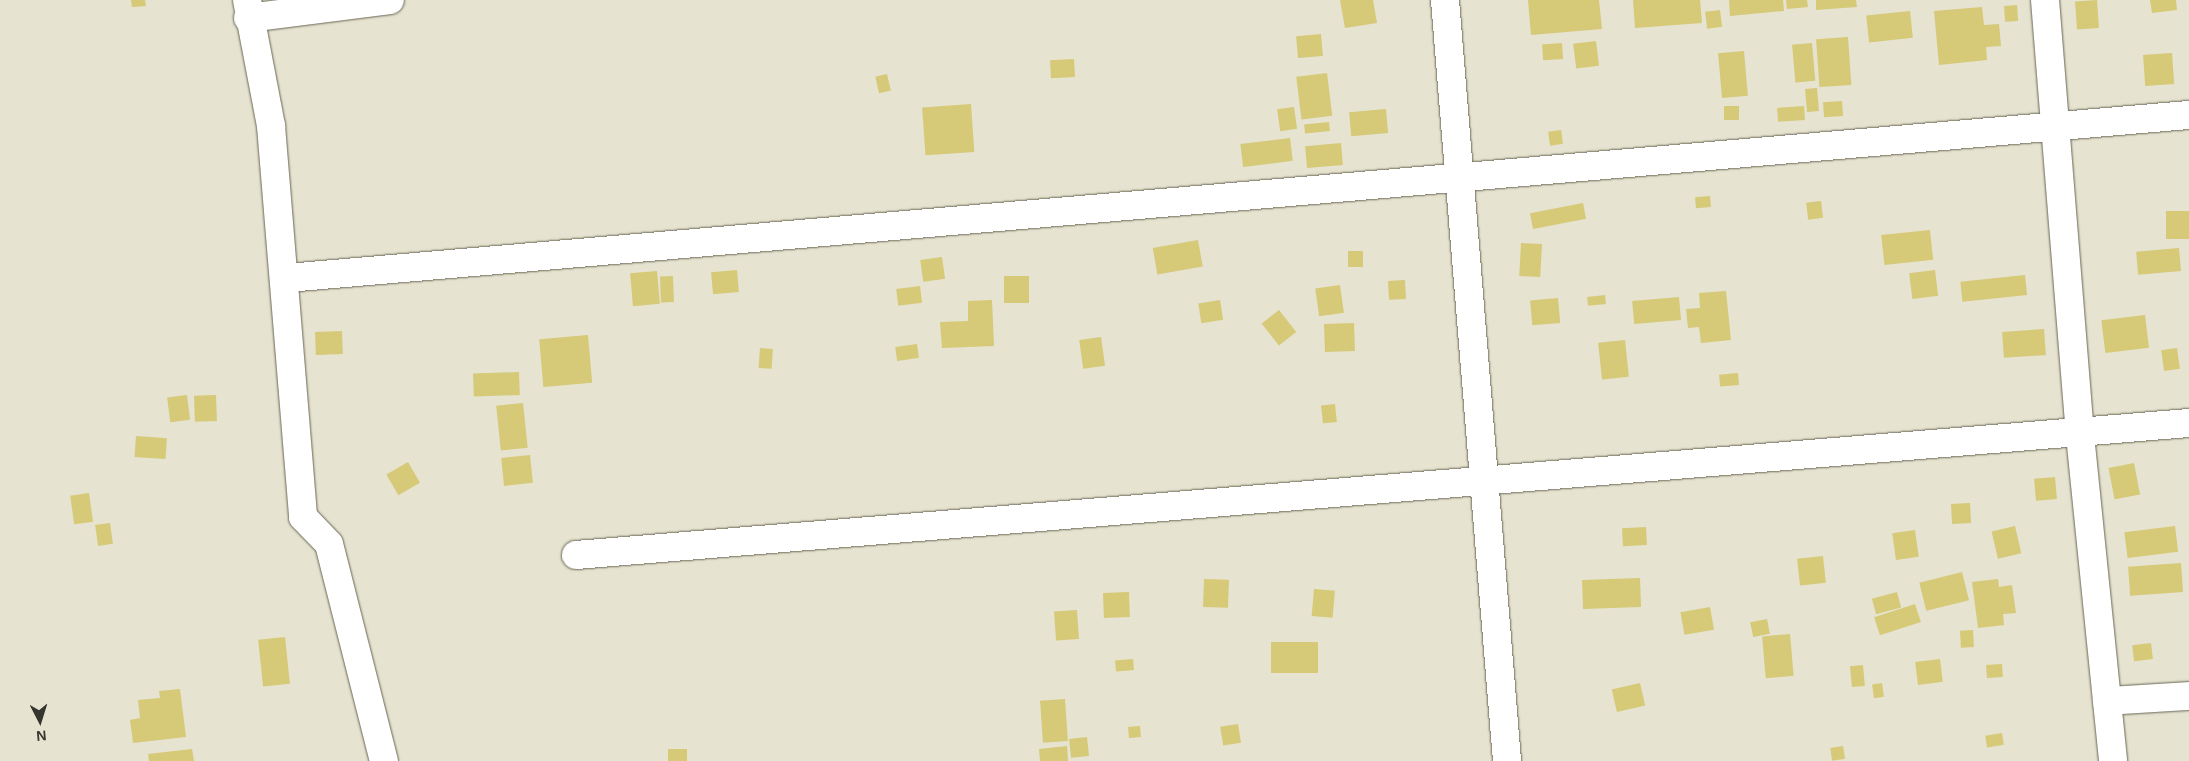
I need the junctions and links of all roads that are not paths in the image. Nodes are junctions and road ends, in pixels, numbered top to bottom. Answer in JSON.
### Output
{"nodes":[{"id":1,"x":390,"y":0,"type":"edge"},
{"id":2,"x":1445,"y":0,"type":"edge"},
{"id":3,"x":2045,"y":0,"type":"edge"},
{"id":4,"x":247,"y":9,"type":"edge"},
{"id":5,"x":2189,"y":115,"type":"edge"},
{"id":6,"x":2056,"y":126,"type":"junction"},
{"id":7,"x":1460,"y":179,"type":"junction"},
{"id":8,"x":287,"y":278,"type":"junction"},
{"id":9,"x":2189,"y":423,"type":"edge"},
{"id":10,"x":2080,"y":435,"type":"junction"},
{"id":11,"x":1486,"y":484,"type":"junction"},
{"id":12,"x":576,"y":555,"type":"dead end"},
{"id":13,"x":2189,"y":696,"type":"edge"},
{"id":14,"x":2107,"y":701,"type":"junction"},
{"id":15,"x":384,"y":761,"type":"edge"},
{"id":16,"x":1507,"y":761,"type":"edge"},
{"id":17,"x":2113,"y":761,"type":"edge"}],
"edges":[{"from":1,"to":4,"type":"street"},
{"from":2,"to":7,"type":"street"},
{"from":3,"to":6,"type":"street"},
{"from":4,"to":8,"type":"street"},
{"from":5,"to":6,"type":"street"},
{"from":6,"to":7,"type":"street"},
{"from":6,"to":10,"type":"street"},
{"from":7,"to":8,"type":"street"},
{"from":7,"to":11,"type":"street"},
{"from":8,"to":15,"type":"street"},
{"from":9,"to":10,"type":"street"},
{"from":10,"to":11,"type":"street"},
{"from":10,"to":14,"type":"street"},
{"from":11,"to":12,"type":"street"},
{"from":11,"to":16,"type":"street"},
{"from":13,"to":14,"type":"street"},
{"from":14,"to":17,"type":"street"}]}
